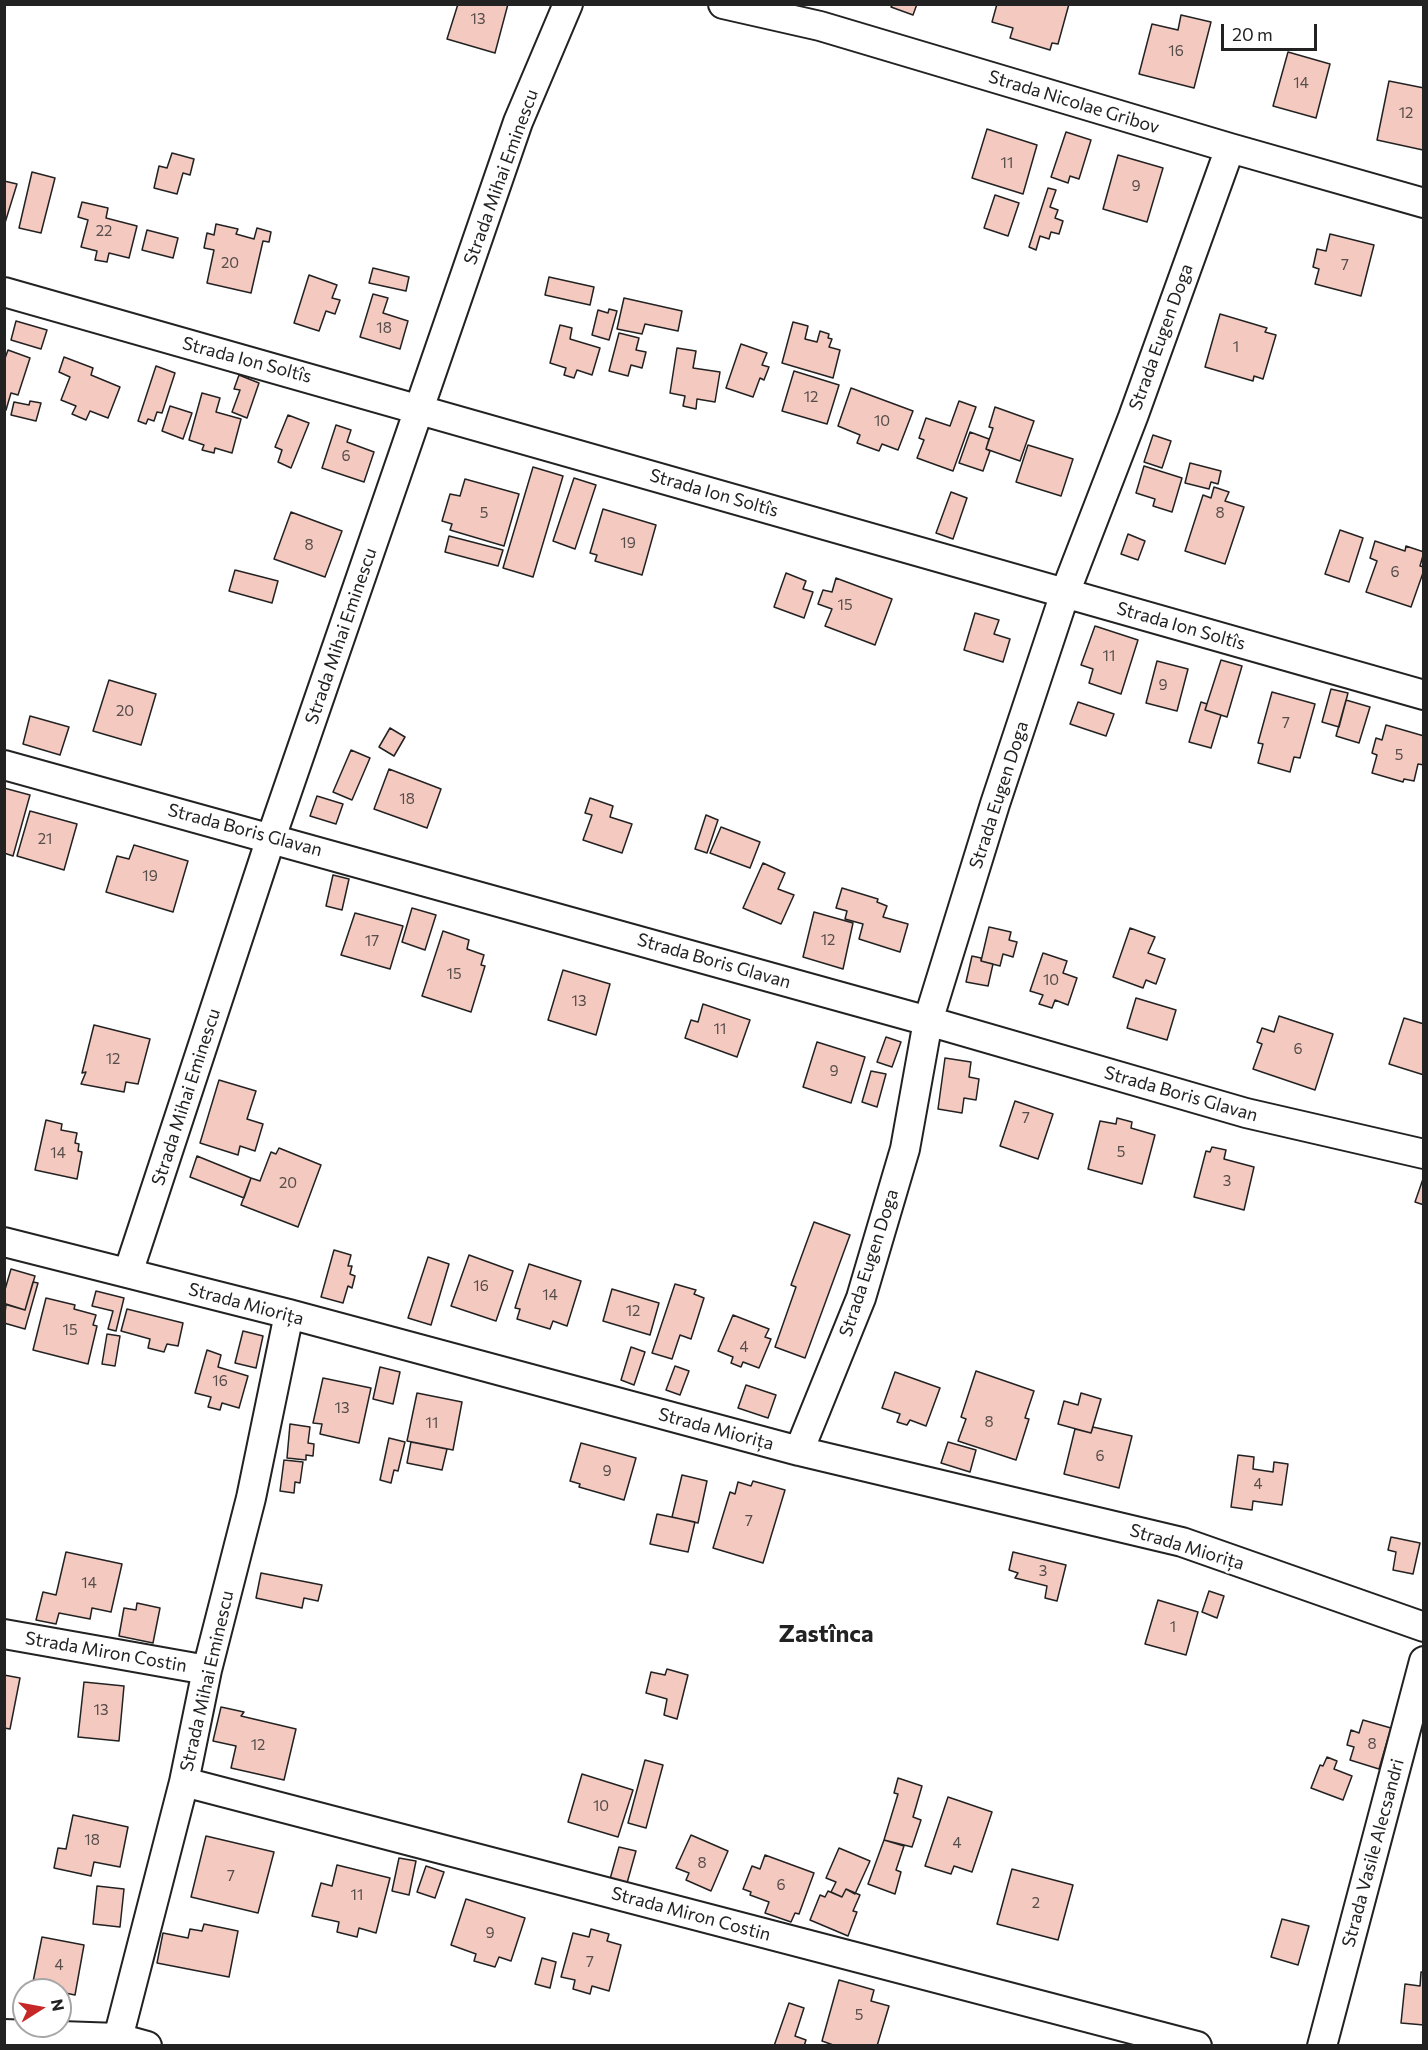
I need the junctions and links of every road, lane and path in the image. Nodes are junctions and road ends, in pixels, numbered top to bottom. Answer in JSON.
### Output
{"nodes":[{"id":1,"x":568,"y":4,"type":"edge"},
{"id":2,"x":723,"y":4,"type":"edge"},
{"id":3,"x":1230,"y":148,"type":"junction"},
{"id":4,"x":1424,"y":203,"type":"edge"},
{"id":5,"x":4,"y":292,"type":"edge"},
{"id":6,"x":420,"y":408,"type":"junction"},
{"id":7,"x":1065,"y":593,"type":"junction"},
{"id":8,"x":1424,"y":695,"type":"edge"},
{"id":9,"x":4,"y":765,"type":"edge"},
{"id":10,"x":271,"y":837,"type":"junction"},
{"id":11,"x":928,"y":1021,"type":"junction"},
{"id":12,"x":1424,"y":1154,"type":"edge"},
{"id":13,"x":4,"y":1242,"type":"edge"},
{"id":14,"x":128,"y":1273,"type":"junction"},
{"id":15,"x":289,"y":1314,"type":"junction"},
{"id":16,"x":799,"y":1451,"type":"junction"},
{"id":17,"x":1424,"y":1627,"type":"edge"},
{"id":18,"x":4,"y":1634,"type":"edge"},
{"id":19,"x":1424,"y":1661,"type":"edge"},
{"id":20,"x":207,"y":1670,"type":"junction"},
{"id":21,"x":184,"y":1782,"type":"junction"},
{"id":22,"x":4,"y":2034,"type":"edge"},
{"id":23,"x":117,"y":2042,"type":"edge"},
{"id":24,"x":147,"y":2046,"type":"edge"},
{"id":25,"x":1197,"y":2046,"type":"edge"},
{"id":26,"x":1322,"y":2046,"type":"edge"}],
"edges":[{"from":1,"to":6,"type":"street","name":"Strada Mihai Eminescu"},
{"from":2,"to":3,"type":"street","name":"Strada Nicolae Gribov"},
{"from":3,"to":4,"type":"street","name":"Strada Nicolae Gribov"},
{"from":3,"to":7,"type":"street","name":"Strada Eugen Doga"},
{"from":5,"to":6,"type":"street","name":"Strada Ion Soltîs"},
{"from":6,"to":7,"type":"street","name":"Strada Ion Soltîs"},
{"from":6,"to":10,"type":"street","name":"Strada Mihai Eminescu"},
{"from":7,"to":8,"type":"street","name":"Strada Ion Soltîs"},
{"from":7,"to":11,"type":"street","name":"Strada Eugen Doga"},
{"from":9,"to":10,"type":"street","name":"Strada Boris Glavan"},
{"from":10,"to":11,"type":"street","name":"Strada Boris Glavan"},
{"from":10,"to":14,"type":"street","name":"Strada Mihai Eminescu"},
{"from":11,"to":12,"type":"street","name":"Strada Boris Glavan"},
{"from":11,"to":16,"type":"street","name":"Strada Eugen Doga"},
{"from":13,"to":14,"type":"street","name":"Strada Miorița"},
{"from":14,"to":15,"type":"street","name":"Strada Miorița"},
{"from":15,"to":16,"type":"street","name":"Strada Miorița"},
{"from":15,"to":20,"type":"street","name":"Strada Mihai Eminescu"},
{"from":16,"to":17,"type":"street","name":"Strada Miorița"},
{"from":18,"to":20,"type":"street","name":"Strada Miron Costin"},
{"from":19,"to":26,"type":"street","name":"Strada Vasile Alecsandri"},
{"from":20,"to":21,"type":"street","name":"Strada Mihai Eminescu"},
{"from":21,"to":23,"type":"street","name":"Strada Mihai Eminescu"},
{"from":21,"to":25,"type":"street","name":"Strada Miron Costin"},
{"from":22,"to":23,"type":"street"},
{"from":23,"to":24,"type":"street"}]}
